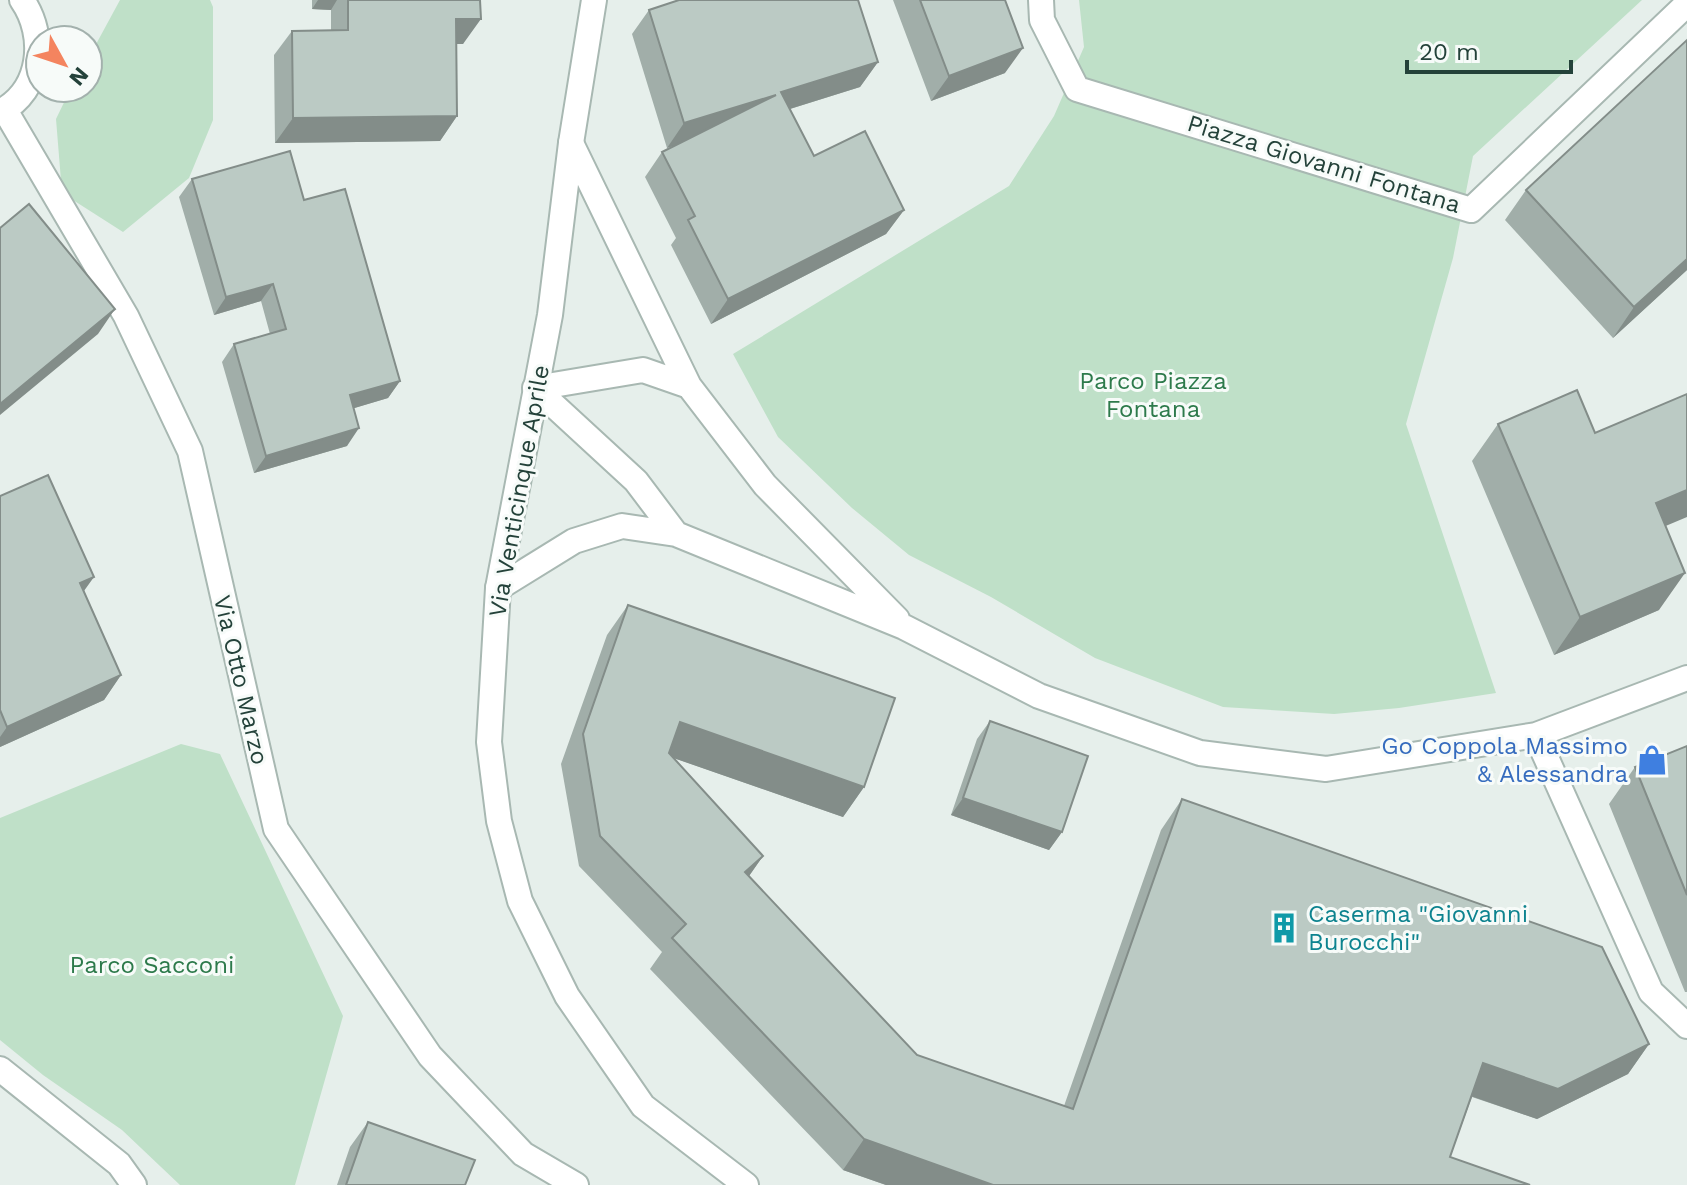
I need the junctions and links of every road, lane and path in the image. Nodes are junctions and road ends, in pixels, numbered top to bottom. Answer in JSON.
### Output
{"nodes":[{"id":1,"x":22,"y":0,"type":"edge"},
{"id":2,"x":594,"y":0,"type":"edge"},
{"id":3,"x":1041,"y":0,"type":"edge"},
{"id":4,"x":1687,"y":4,"type":"edge"},
{"id":5,"x":2,"y":111,"type":"edge"},
{"id":6,"x":571,"y":143,"type":"junction"},
{"id":7,"x":689,"y":386,"type":"junction"},
{"id":8,"x":535,"y":388,"type":"junction"},
{"id":9,"x":676,"y":534,"type":"junction"},
{"id":10,"x":498,"y":588,"type":"junction"},
{"id":11,"x":904,"y":627,"type":"junction"},
{"id":12,"x":1687,"y":678,"type":"edge"},
{"id":13,"x":1536,"y":735,"type":"junction"},
{"id":14,"x":1687,"y":1026,"type":"edge"},
{"id":15,"x":0,"y":1069,"type":"edge"},
{"id":16,"x":134,"y":1185,"type":"edge"},
{"id":17,"x":576,"y":1185,"type":"edge"},
{"id":18,"x":746,"y":1185,"type":"edge"}],
"edges":[{"from":1,"to":5,"type":"street","name":"Via Otto Marzo"},
{"from":2,"to":6,"type":"street","name":"Via Venticinque Aprile"},
{"from":3,"to":4,"type":"street","name":"Piazza Giovanni Fontana"},
{"from":5,"to":17,"type":"street","name":"Via Otto Marzo"},
{"from":6,"to":7,"type":"street"},
{"from":6,"to":8,"type":"street","name":"Via Venticinque Aprile"},
{"from":7,"to":8,"type":"street"},
{"from":7,"to":11,"type":"street"},
{"from":8,"to":9,"type":"street"},
{"from":8,"to":10,"type":"street","name":"Via Venticinque Aprile"},
{"from":9,"to":10,"type":"street"},
{"from":9,"to":11,"type":"street"},
{"from":10,"to":18,"type":"street","name":"Via Venticinque Aprile"},
{"from":11,"to":13,"type":"street"},
{"from":12,"to":13,"type":"street"},
{"from":13,"to":14,"type":"street"},
{"from":15,"to":16,"type":"street"}]}
